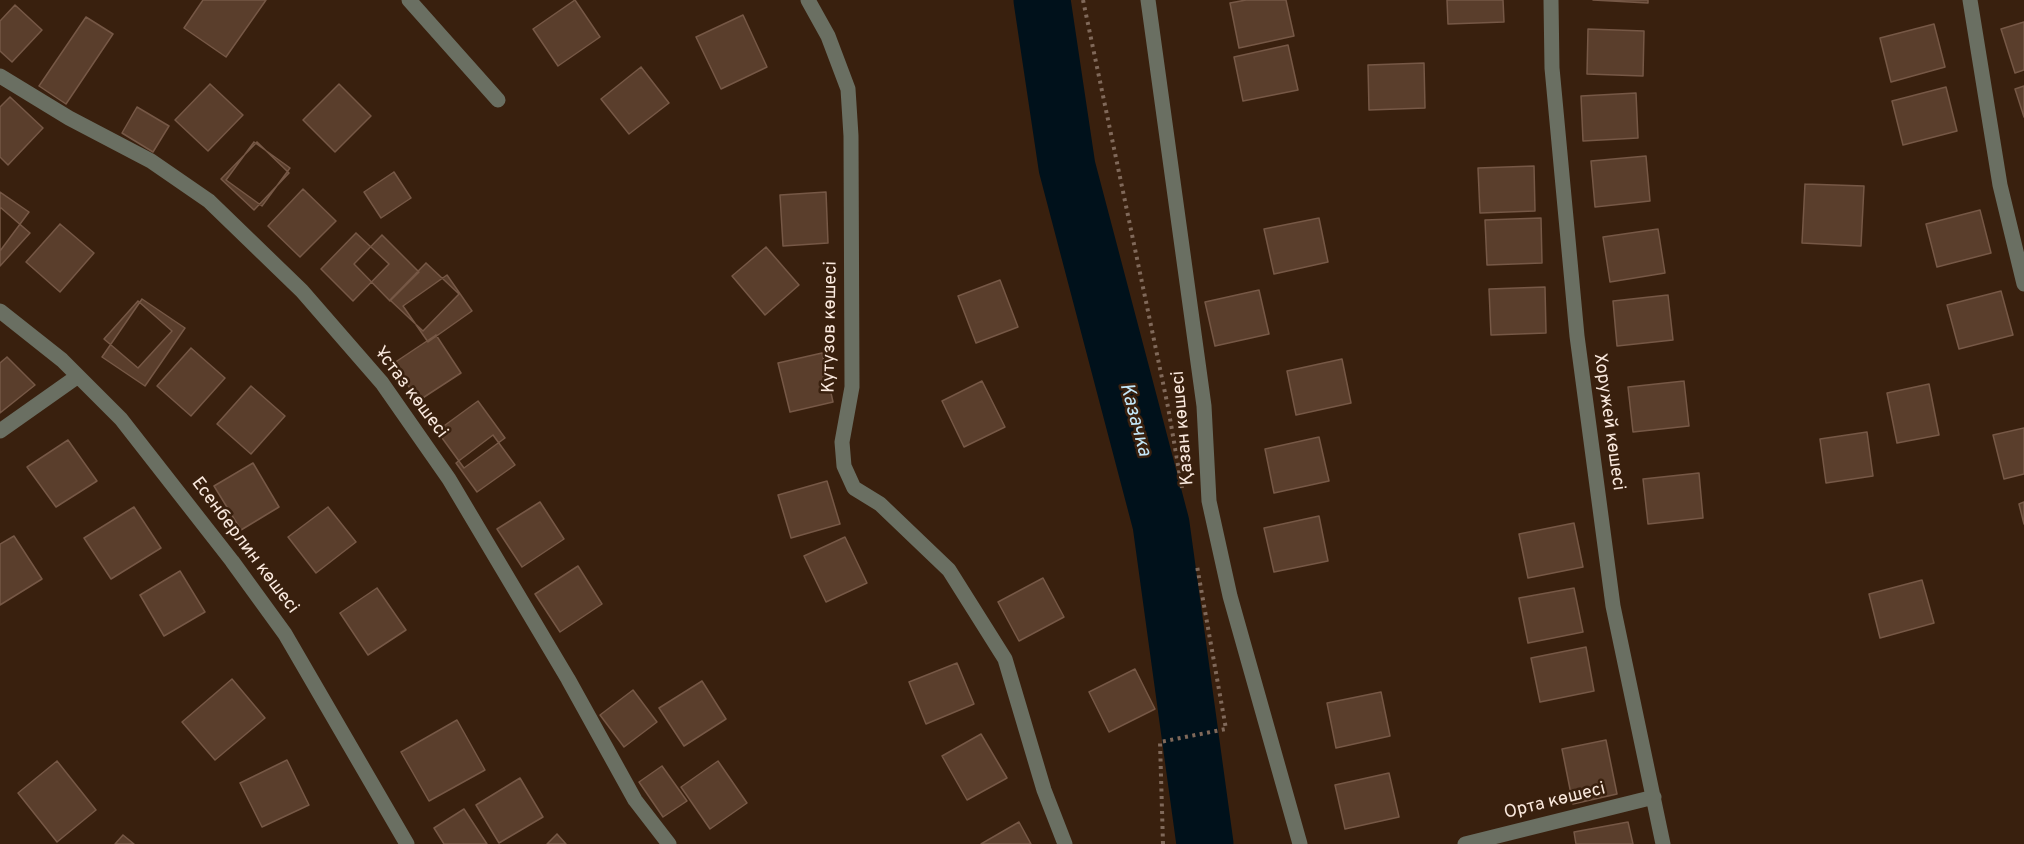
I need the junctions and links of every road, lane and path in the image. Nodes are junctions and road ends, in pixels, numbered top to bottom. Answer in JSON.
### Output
{"nodes":[{"id":1,"x":408,"y":0,"type":"edge"},
{"id":2,"x":808,"y":0,"type":"edge"},
{"id":3,"x":1083,"y":0,"type":"edge"},
{"id":4,"x":1148,"y":0,"type":"edge"},
{"id":5,"x":1551,"y":0,"type":"edge"},
{"id":6,"x":1970,"y":0,"type":"edge"},
{"id":7,"x":0,"y":76,"type":"edge"},
{"id":8,"x":498,"y":100,"type":"dead end"},
{"id":9,"x":2024,"y":284,"type":"edge"},
{"id":10,"x":0,"y":311,"type":"edge"},
{"id":11,"x":78,"y":376,"type":"junction"},
{"id":12,"x":0,"y":431,"type":"edge"},
{"id":13,"x":1184,"y":499,"type":"dead end"},
{"id":14,"x":1195,"y":556,"type":"dead end"},
{"id":15,"x":1654,"y":797,"type":"junction"},
{"id":16,"x":407,"y":844,"type":"edge"},
{"id":17,"x":669,"y":844,"type":"edge"},
{"id":18,"x":1065,"y":844,"type":"edge"},
{"id":19,"x":1164,"y":844,"type":"edge"},
{"id":20,"x":1300,"y":844,"type":"edge"},
{"id":21,"x":1465,"y":844,"type":"edge"},
{"id":22,"x":1663,"y":844,"type":"edge"}],
"edges":[{"from":1,"to":8,"type":"street"},
{"from":2,"to":18,"type":"street","name":"Кутузов көшесі"},
{"from":3,"to":13,"type":"path"},
{"from":4,"to":20,"type":"street","name":"Қазан көшесі"},
{"from":5,"to":15,"type":"street","name":"Хоружей көшесі"},
{"from":6,"to":9,"type":"street"},
{"from":7,"to":17,"type":"street","name":"Ұстаз көшесі"},
{"from":10,"to":11,"type":"street","name":"Есенберлин көшесі"},
{"from":11,"to":12,"type":"street"},
{"from":11,"to":16,"type":"street","name":"Есенберлин көшесі"},
{"from":14,"to":19,"type":"path"},
{"from":15,"to":21,"type":"street","name":"Орта көшесі"},
{"from":15,"to":22,"type":"street","name":"Хоружей көшесі"}]}
